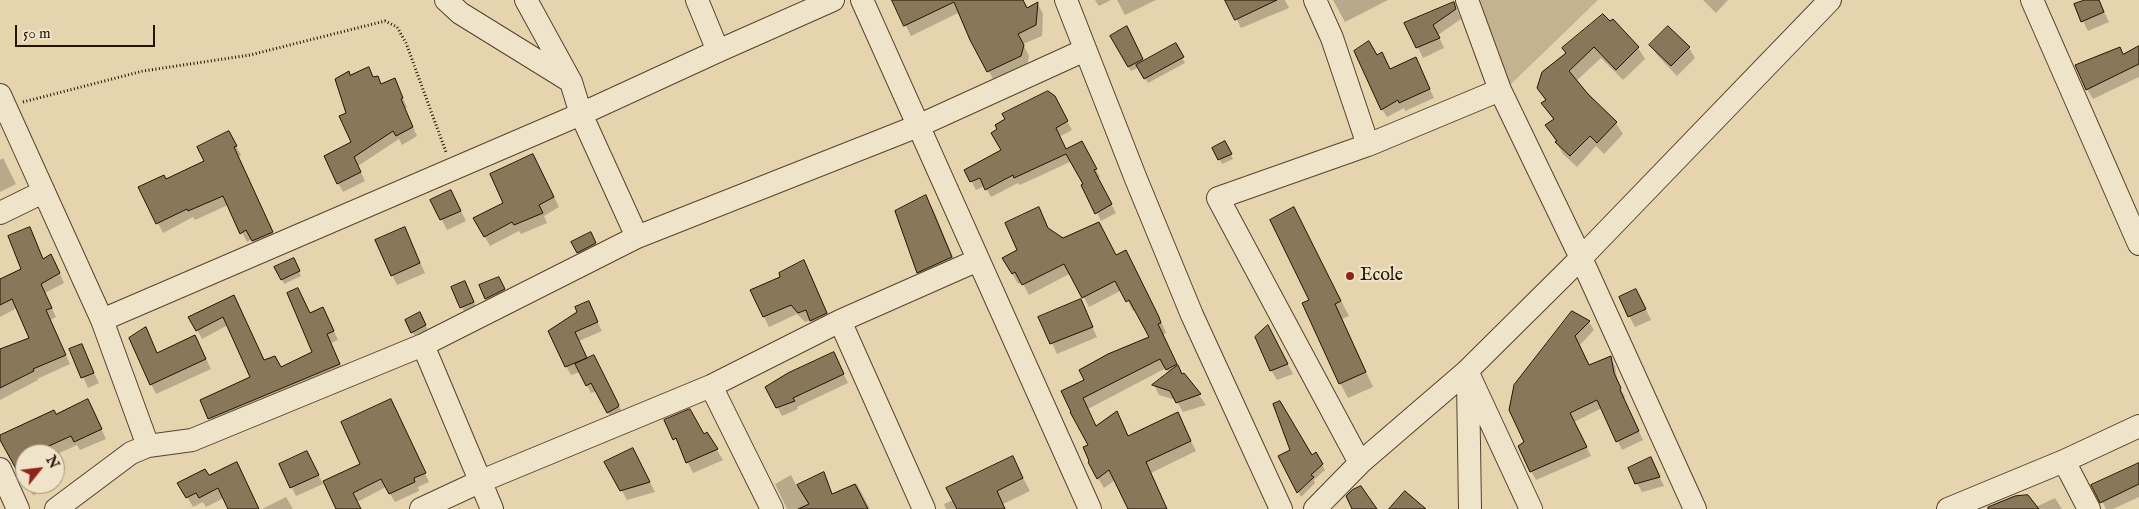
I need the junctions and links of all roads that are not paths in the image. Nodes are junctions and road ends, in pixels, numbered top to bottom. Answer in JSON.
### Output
{"nodes":[{"id":1,"x":446,"y":0,"type":"edge"},
{"id":2,"x":526,"y":0,"type":"edge"},
{"id":3,"x":697,"y":0,"type":"edge"},
{"id":4,"x":833,"y":0,"type":"edge"},
{"id":5,"x":862,"y":0,"type":"edge"},
{"id":6,"x":1066,"y":0,"type":"edge"},
{"id":7,"x":1315,"y":0,"type":"edge"},
{"id":8,"x":1467,"y":0,"type":"edge"},
{"id":9,"x":1830,"y":0,"type":"edge"},
{"id":10,"x":2032,"y":0,"type":"edge"},
{"id":11,"x":718,"y":50,"type":"junction"},
{"id":12,"x":1085,"y":50,"type":"junction"},
{"id":13,"x":571,"y":82,"type":"junction"},
{"id":14,"x":1500,"y":90,"type":"junction"},
{"id":15,"x":3,"y":101,"type":"edge"},
{"id":16,"x":582,"y":114,"type":"junction"},
{"id":17,"x":918,"y":126,"type":"junction"},
{"id":18,"x":1368,"y":145,"type":"junction"},
{"id":19,"x":43,"y":192,"type":"junction"},
{"id":20,"x":0,"y":213,"type":"edge"},
{"id":21,"x":637,"y":237,"type":"junction"},
{"id":22,"x":2139,"y":244,"type":"edge"},
{"id":23,"x":1581,"y":258,"type":"junction"},
{"id":24,"x":978,"y":260,"type":"junction"},
{"id":25,"x":102,"y":320,"type":"junction"},
{"id":26,"x":840,"y":321,"type":"junction"},
{"id":27,"x":423,"y":345,"type":"junction"},
{"id":28,"x":1468,"y":371,"type":"junction"},
{"id":29,"x":711,"y":386,"type":"junction"},
{"id":30,"x":2139,"y":426,"type":"edge"},
{"id":31,"x":148,"y":446,"type":"junction"},
{"id":32,"x":2064,"y":462,"type":"junction"},
{"id":33,"x":1360,"y":463,"type":"junction"},
{"id":34,"x":0,"y":468,"type":"edge"},
{"id":35,"x":479,"y":482,"type":"junction"},
{"id":36,"x":18,"y":509,"type":"edge"},
{"id":37,"x":56,"y":509,"type":"edge"},
{"id":38,"x":421,"y":509,"type":"edge"},
{"id":39,"x":492,"y":509,"type":"edge"},
{"id":40,"x":772,"y":509,"type":"edge"},
{"id":41,"x":924,"y":509,"type":"edge"},
{"id":42,"x":1090,"y":509,"type":"edge"},
{"id":43,"x":1281,"y":509,"type":"edge"},
{"id":44,"x":1315,"y":509,"type":"edge"},
{"id":45,"x":1470,"y":509,"type":"edge"},
{"id":46,"x":1531,"y":509,"type":"edge"},
{"id":47,"x":1695,"y":509,"type":"edge"},
{"id":48,"x":1948,"y":509,"type":"edge"},
{"id":49,"x":2089,"y":509,"type":"edge"}],
"edges":[{"from":1,"to":13,"type":"street"},
{"from":2,"to":13,"type":"street"},
{"from":3,"to":11,"type":"street"},
{"from":4,"to":11,"type":"street"},
{"from":5,"to":17,"type":"street"},
{"from":6,"to":12,"type":"street"},
{"from":7,"to":18,"type":"street"},
{"from":8,"to":14,"type":"street"},
{"from":9,"to":23,"type":"street"},
{"from":10,"to":22,"type":"street"},
{"from":11,"to":16,"type":"street"},
{"from":12,"to":17,"type":"street"},
{"from":12,"to":43,"type":"street"},
{"from":13,"to":16,"type":"street"},
{"from":14,"to":18,"type":"street"},
{"from":14,"to":23,"type":"street"},
{"from":15,"to":19,"type":"street"},
{"from":16,"to":21,"type":"street"},
{"from":16,"to":25,"type":"street"},
{"from":17,"to":21,"type":"street"},
{"from":17,"to":24,"type":"street"},
{"from":18,"to":33,"type":"street"},
{"from":19,"to":20,"type":"street"},
{"from":19,"to":25,"type":"street"},
{"from":21,"to":27,"type":"street"},
{"from":23,"to":28,"type":"street"},
{"from":23,"to":47,"type":"street"},
{"from":24,"to":26,"type":"street"},
{"from":24,"to":42,"type":"street"},
{"from":25,"to":31,"type":"street"},
{"from":26,"to":29,"type":"street"},
{"from":26,"to":41,"type":"street"},
{"from":27,"to":31,"type":"street"},
{"from":27,"to":35,"type":"street"},
{"from":28,"to":33,"type":"street"},
{"from":28,"to":45,"type":"street"},
{"from":28,"to":46,"type":"street"},
{"from":29,"to":35,"type":"street"},
{"from":29,"to":40,"type":"street"},
{"from":30,"to":32,"type":"street"},
{"from":31,"to":37,"type":"street"},
{"from":32,"to":48,"type":"street"},
{"from":32,"to":49,"type":"street"},
{"from":33,"to":44,"type":"street"},
{"from":34,"to":36,"type":"street"},
{"from":35,"to":38,"type":"street"},
{"from":35,"to":39,"type":"street"}]}
